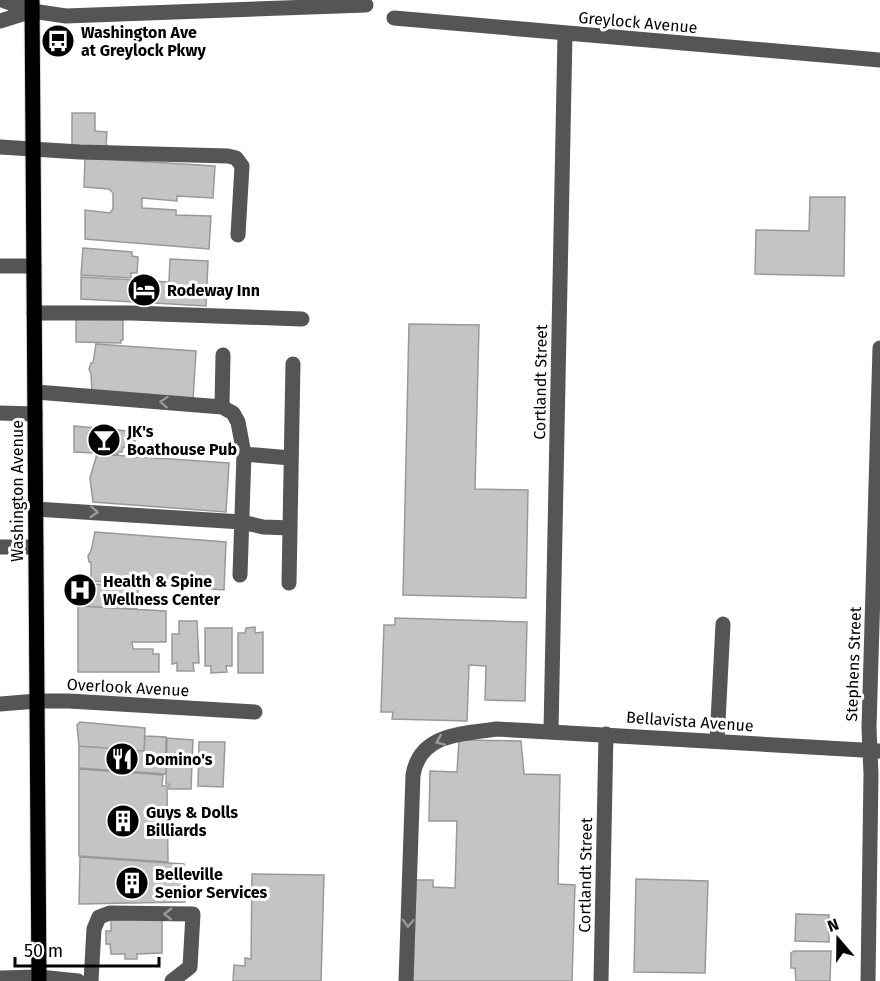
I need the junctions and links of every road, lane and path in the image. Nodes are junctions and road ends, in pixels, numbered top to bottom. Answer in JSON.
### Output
{"nodes":[{"id":1,"x":2,"y":0,"type":"edge"},
{"id":2,"x":273,"y":4,"type":"edge"},
{"id":3,"x":366,"y":5,"type":"dead end"},
{"id":4,"x":32,"y":6,"type":"edge"},
{"id":5,"x":393,"y":18,"type":"dead end"},
{"id":6,"x":0,"y":21,"type":"edge"},
{"id":7,"x":565,"y":34,"type":"junction"},
{"id":8,"x":880,"y":60,"type":"edge"},
{"id":9,"x":0,"y":147,"type":"edge"},
{"id":10,"x":33,"y":149,"type":"junction"},
{"id":11,"x":238,"y":235,"type":"dead end"},
{"id":12,"x":0,"y":266,"type":"edge"},
{"id":13,"x":34,"y":266,"type":"junction"},
{"id":14,"x":34,"y":313,"type":"junction"},
{"id":15,"x":302,"y":319,"type":"dead end"},
{"id":16,"x":880,"y":348,"type":"edge"},
{"id":17,"x":222,"y":355,"type":"dead end"},
{"id":18,"x":293,"y":364,"type":"dead end"},
{"id":19,"x":36,"y":392,"type":"junction"},
{"id":20,"x":222,"y":406,"type":"junction"},
{"id":21,"x":0,"y":413,"type":"edge"},
{"id":22,"x":35,"y":414,"type":"junction"},
{"id":23,"x":244,"y":454,"type":"junction"},
{"id":24,"x":291,"y":458,"type":"junction"},
{"id":25,"x":35,"y":509,"type":"junction"},
{"id":26,"x":242,"y":522,"type":"junction"},
{"id":27,"x":290,"y":528,"type":"junction"},
{"id":28,"x":0,"y":547,"type":"edge"},
{"id":29,"x":36,"y":547,"type":"junction"},
{"id":30,"x":240,"y":575,"type":"dead end"},
{"id":31,"x":289,"y":584,"type":"dead end"},
{"id":32,"x":723,"y":624,"type":"dead end"},
{"id":33,"x":37,"y":701,"type":"junction"},
{"id":34,"x":0,"y":704,"type":"edge"},
{"id":35,"x":255,"y":712,"type":"dead end"},
{"id":36,"x":551,"y":730,"type":"junction"},
{"id":37,"x":606,"y":734,"type":"junction"},
{"id":38,"x":717,"y":741,"type":"junction"},
{"id":39,"x":876,"y":751,"type":"edge"},
{"id":40,"x":0,"y":978,"type":"edge"},
{"id":41,"x":39,"y":979,"type":"edge"},
{"id":42,"x":78,"y":981,"type":"edge"},
{"id":43,"x":91,"y":981,"type":"edge"},
{"id":44,"x":172,"y":981,"type":"edge"},
{"id":45,"x":406,"y":981,"type":"edge"},
{"id":46,"x":601,"y":981,"type":"edge"},
{"id":47,"x":868,"y":981,"type":"edge"}],
"edges":[{"from":1,"to":4,"type":"street"},
{"from":2,"to":3,"type":"street"},
{"from":2,"to":4,"type":"street"},
{"from":4,"to":6,"type":"street"},
{"from":4,"to":10,"type":"main road","name":"Washington Avenue"},
{"from":5,"to":7,"type":"street","name":"Greylock Avenue"},
{"from":7,"to":8,"type":"street","name":"Greylock Avenue"},
{"from":7,"to":36,"type":"street","name":"Cortlandt Street"},
{"from":9,"to":10,"type":"street"},
{"from":10,"to":11,"type":"street"},
{"from":10,"to":13,"type":"main road","name":"Washington Avenue"},
{"from":12,"to":13,"type":"street"},
{"from":13,"to":14,"type":"main road","name":"Washington Avenue"},
{"from":14,"to":15,"type":"street"},
{"from":14,"to":19,"type":"main road","name":"Washington Avenue"},
{"from":16,"to":39,"type":"street","name":"Stephens Street"},
{"from":17,"to":20,"type":"street"},
{"from":18,"to":24,"type":"street"},
{"from":20,"to":19,"type":"street","one_way":true},
{"from":19,"to":22,"type":"main road","name":"Washington Avenue"},
{"from":20,"to":23,"type":"street"},
{"from":21,"to":22,"type":"street"},
{"from":22,"to":25,"type":"main road","name":"Washington Avenue"},
{"from":23,"to":24,"type":"street"},
{"from":23,"to":26,"type":"street"},
{"from":24,"to":27,"type":"street"},
{"from":25,"to":26,"type":"street","one_way":true},
{"from":25,"to":29,"type":"main road","name":"Washington Avenue"},
{"from":26,"to":27,"type":"street"},
{"from":26,"to":30,"type":"street"},
{"from":27,"to":31,"type":"street"},
{"from":28,"to":29,"type":"street"},
{"from":29,"to":33,"type":"main road","name":"Washington Avenue"},
{"from":32,"to":38,"type":"street"},
{"from":33,"to":34,"type":"street","name":"Overlook Avenue"},
{"from":33,"to":35,"type":"street","name":"Overlook Avenue"},
{"from":33,"to":41,"type":"main road","name":"Washington Avenue"},
{"from":36,"to":37,"type":"street","name":"Bellavista Avenue"},
{"from":36,"to":45,"type":"street","name":"Bellavista Avenue","one_way":true},
{"from":37,"to":38,"type":"street","name":"Bellavista Avenue"},
{"from":37,"to":46,"type":"street","name":"Cortlandt Street"},
{"from":38,"to":39,"type":"street","name":"Bellavista Avenue"},
{"from":39,"to":47,"type":"street","name":"Stephens Street"},
{"from":40,"to":41,"type":"street"},
{"from":41,"to":42,"type":"street"},
{"from":44,"to":43,"type":"street","one_way":true}]}
